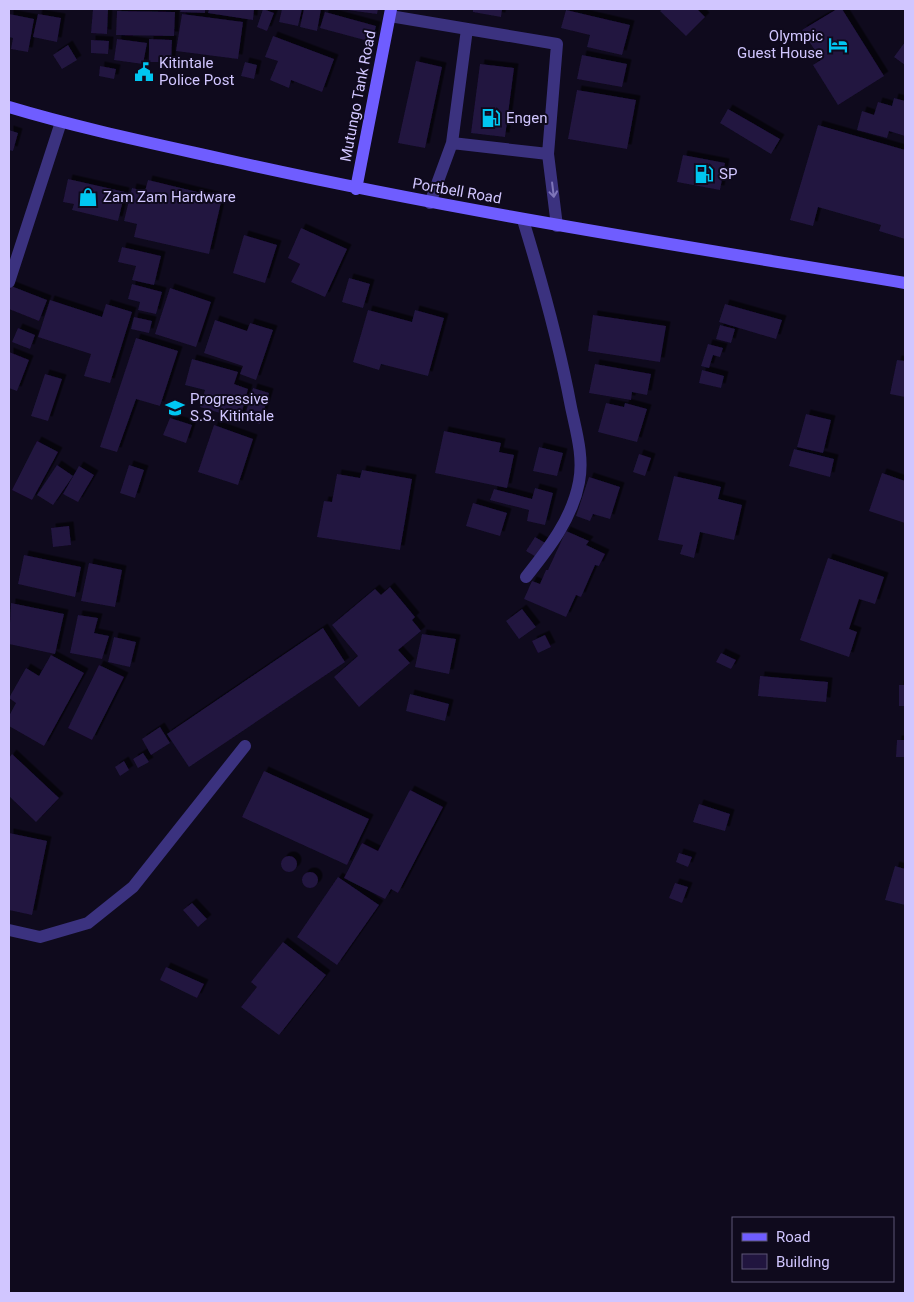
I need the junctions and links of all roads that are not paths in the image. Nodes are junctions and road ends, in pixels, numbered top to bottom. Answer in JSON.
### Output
{"nodes":[{"id":1,"x":391,"y":12,"type":"edge"},
{"id":2,"x":467,"y":28,"type":"junction"},
{"id":3,"x":9,"y":107,"type":"edge"},
{"id":4,"x":61,"y":122,"type":"junction"},
{"id":5,"x":452,"y":143,"type":"junction"},
{"id":6,"x":548,"y":154,"type":"junction"},
{"id":7,"x":356,"y":189,"type":"junction"},
{"id":8,"x":430,"y":203,"type":"junction"},
{"id":9,"x":523,"y":220,"type":"junction"},
{"id":10,"x":557,"y":226,"type":"junction"},
{"id":11,"x":9,"y":282,"type":"edge"},
{"id":12,"x":905,"y":283,"type":"edge"},
{"id":13,"x":526,"y":576,"type":"dead end"},
{"id":14,"x":245,"y":746,"type":"dead end"},
{"id":15,"x":9,"y":930,"type":"edge"}],
"edges":[{"from":1,"to":2,"type":"street"},
{"from":1,"to":7,"type":"main road","name":"Mutungo Tank Road"},
{"from":2,"to":5,"type":"street"},
{"from":2,"to":6,"type":"street"},
{"from":3,"to":4,"type":"main road","name":"Portbell Road"},
{"from":4,"to":7,"type":"main road","name":"Portbell Road"},
{"from":4,"to":11,"type":"street"},
{"from":5,"to":6,"type":"street"},
{"from":5,"to":8,"type":"street"},
{"from":6,"to":10,"type":"street","one_way":true},
{"from":7,"to":8,"type":"main road","name":"Portbell Road"},
{"from":8,"to":9,"type":"main road","name":"Portbell Road"},
{"from":9,"to":10,"type":"main road","name":"Portbell Road"},
{"from":9,"to":13,"type":"street"},
{"from":10,"to":12,"type":"main road","name":"Portbell Road"},
{"from":14,"to":15,"type":"street"}]}
